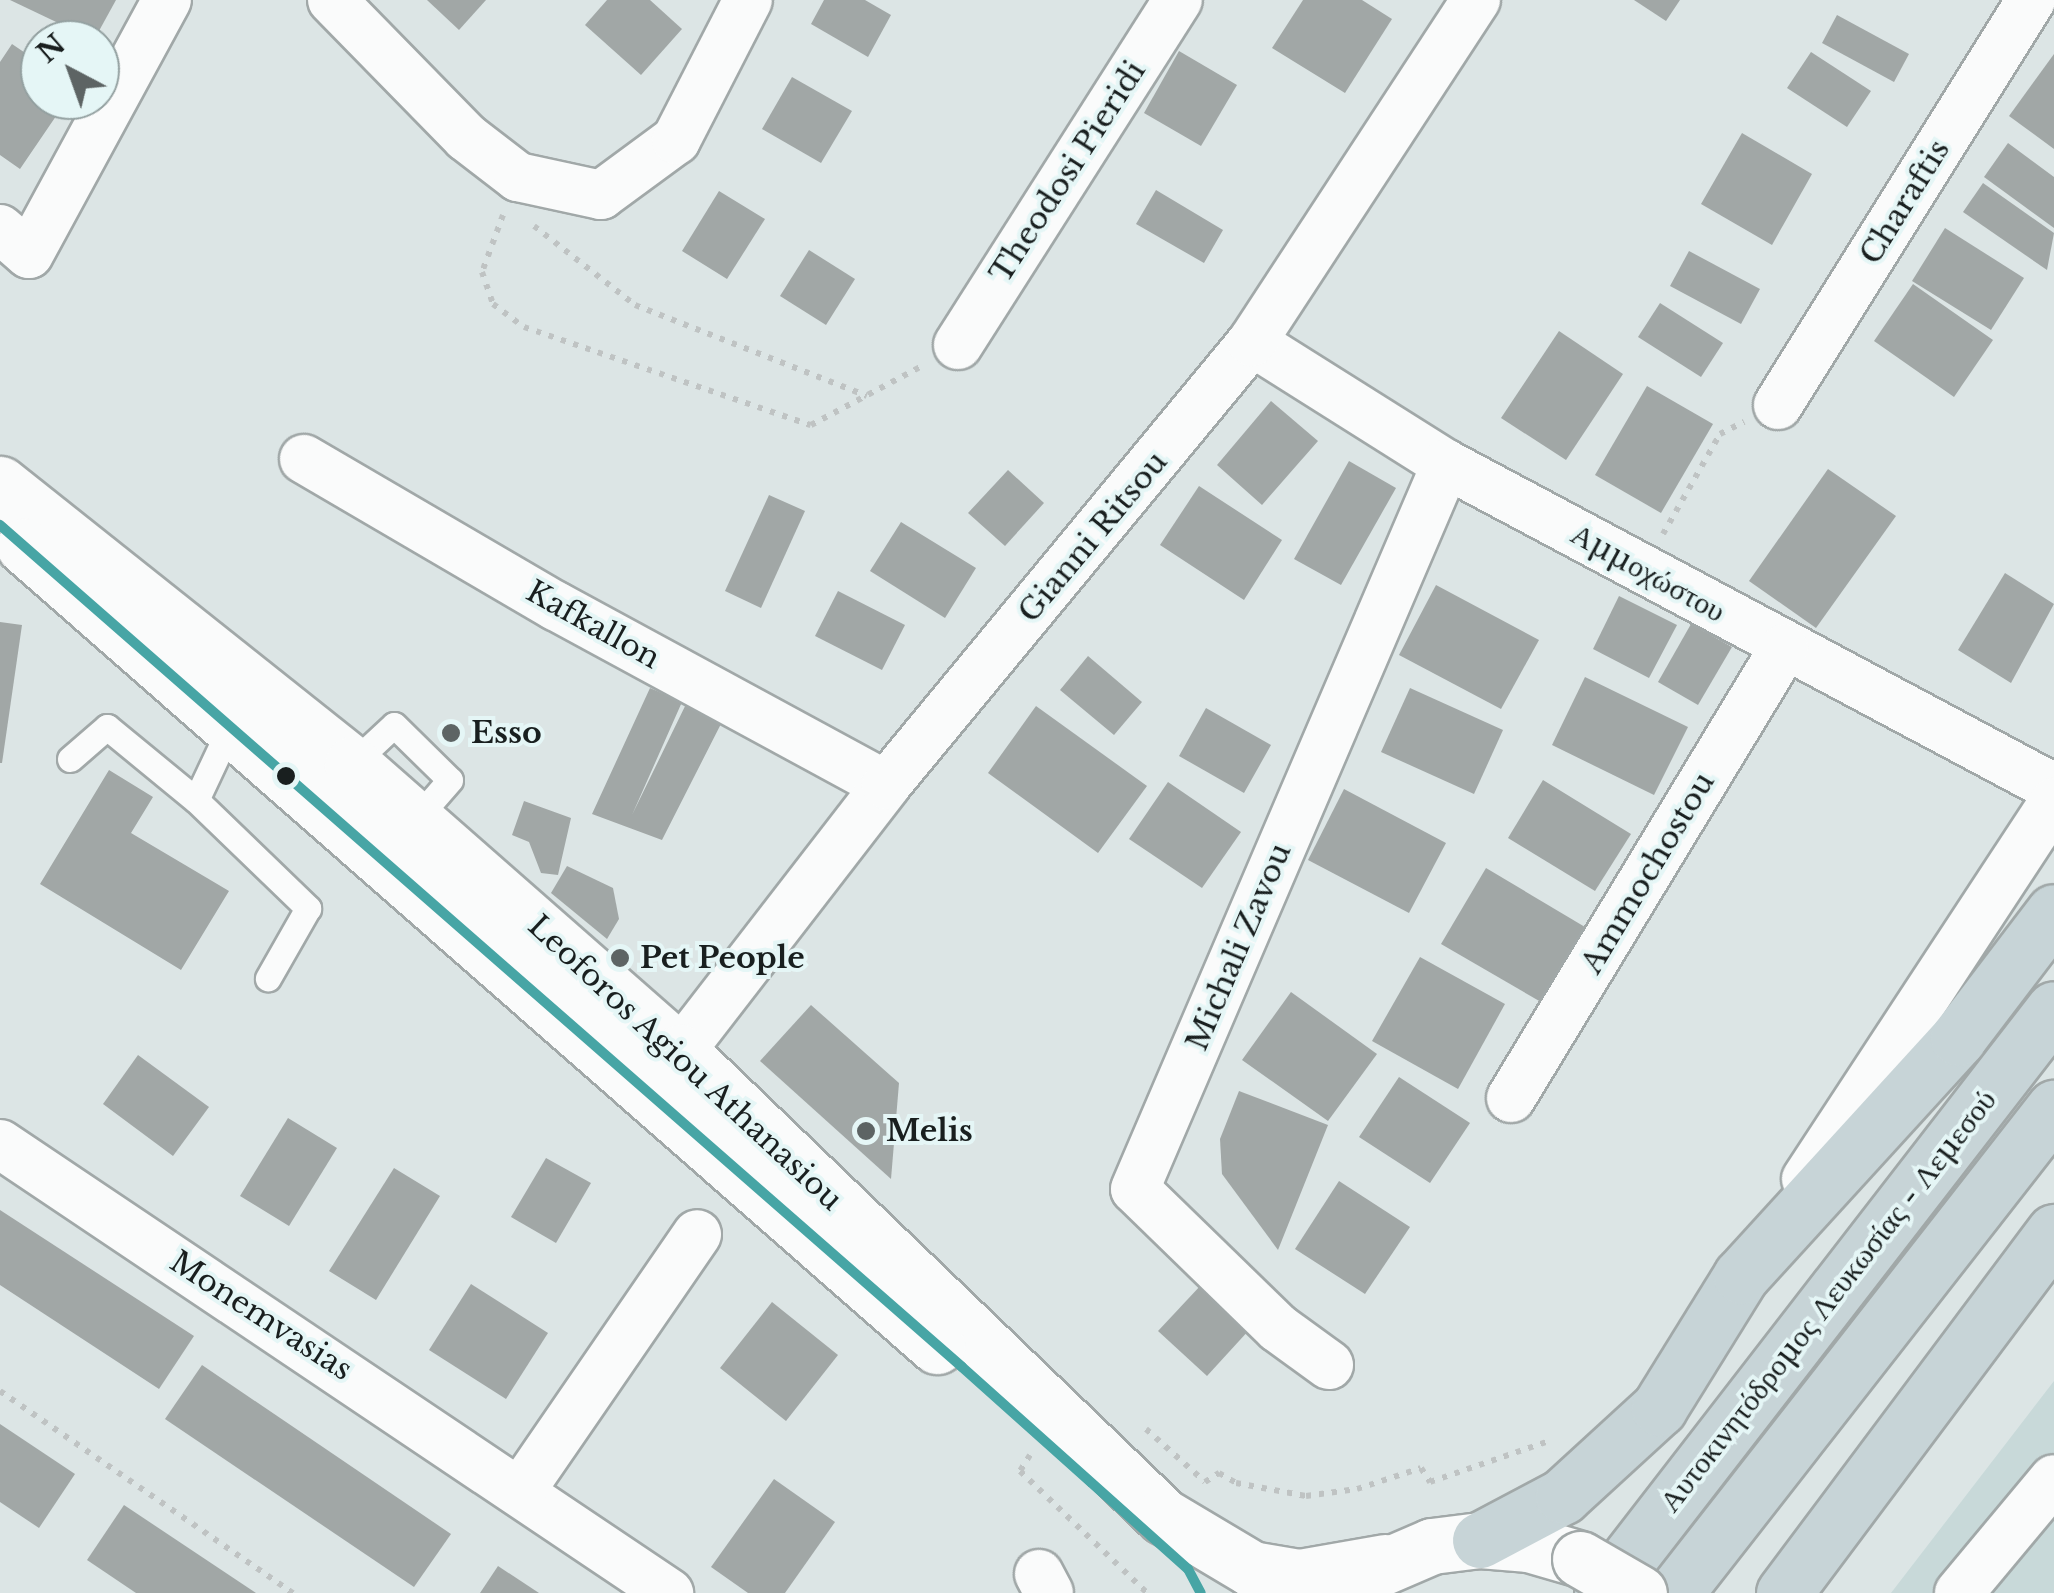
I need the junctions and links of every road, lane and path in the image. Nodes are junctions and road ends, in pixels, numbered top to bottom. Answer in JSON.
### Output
{"nodes":[{"id":1,"x":167,"y":0,"type":"edge"},
{"id":2,"x":332,"y":0,"type":"edge"},
{"id":3,"x":748,"y":0,"type":"edge"},
{"id":4,"x":1178,"y":0,"type":"edge"},
{"id":5,"x":1476,"y":0,"type":"edge"},
{"id":6,"x":2031,"y":0,"type":"edge"},
{"id":7,"x":513,"y":191,"type":"junction"},
{"id":8,"x":15,"y":242,"type":"edge"},
{"id":9,"x":1252,"y":342,"type":"junction"},
{"id":10,"x":958,"y":345,"type":"joint"},
{"id":11,"x":868,"y":396,"type":"junction"},
{"id":12,"x":1778,"y":405,"type":"joint"},
{"id":13,"x":304,"y":459,"type":"dead end"},
{"id":14,"x":1446,"y":464,"type":"junction"},
{"id":15,"x":0,"y":484,"type":"edge"},
{"id":16,"x":0,"y":525,"type":"edge"},
{"id":17,"x":1642,"y":570,"type":"junction"},
{"id":18,"x":1784,"y":648,"type":"junction"},
{"id":19,"x":229,"y":730,"type":"junction"},
{"id":20,"x":70,"y":759,"type":"dead end"},
{"id":21,"x":886,"y":785,"type":"junction"},
{"id":22,"x":2054,"y":788,"type":"edge"},
{"id":23,"x":196,"y":800,"type":"junction"},
{"id":24,"x":2054,"y":802,"type":"edge"},
{"id":25,"x":2054,"y":912,"type":"edge"},
{"id":26,"x":268,"y":978,"type":"dead end"},
{"id":27,"x":2054,"y":1009,"type":"edge"},
{"id":28,"x":680,"y":1052,"type":"junction"},
{"id":29,"x":1511,"y":1098,"type":"dead end"},
{"id":30,"x":2054,"y":1108,"type":"edge"},
{"id":31,"x":0,"y":1144,"type":"edge"},
{"id":32,"x":2054,"y":1232,"type":"edge"},
{"id":33,"x":697,"y":1234,"type":"dead end"},
{"id":34,"x":1742,"y":1276,"type":"junction"},
{"id":35,"x":1330,"y":1366,"type":"dead end"},
{"id":36,"x":0,"y":1391,"type":"edge"},
{"id":37,"x":1561,"y":1436,"type":"dead end"},
{"id":38,"x":2054,"y":1479,"type":"edge"},
{"id":39,"x":522,"y":1489,"type":"junction"},
{"id":40,"x":1360,"y":1496,"type":"dead end"},
{"id":41,"x":1480,"y":1540,"type":"junction"},
{"id":42,"x":1385,"y":1562,"type":"junction"},
{"id":43,"x":1591,"y":1576,"type":"edge"},
{"id":44,"x":293,"y":1593,"type":"edge"},
{"id":45,"x":669,"y":1593,"type":"edge"},
{"id":46,"x":1201,"y":1593,"type":"edge"},
{"id":47,"x":1334,"y":1593,"type":"edge"},
{"id":48,"x":1639,"y":1593,"type":"edge"},
{"id":49,"x":1675,"y":1593,"type":"edge"},
{"id":50,"x":1784,"y":1593,"type":"edge"},
{"id":51,"x":1960,"y":1593,"type":"edge"}],
"edges":[{"from":1,"to":8,"type":"street"},
{"from":2,"to":7,"type":"street"},
{"from":3,"to":7,"type":"street"},
{"from":4,"to":10,"type":"street","name":"Theodosi Pieridi"},
{"from":5,"to":9,"type":"street","name":"Gianni Ritsou"},
{"from":6,"to":12,"type":"street","name":"Charaftis"},
{"from":7,"to":11,"type":"path"},
{"from":7,"to":11,"type":"path"},
{"from":9,"to":14,"type":"street","name":"Αμμοχώστου"},
{"from":9,"to":21,"type":"street","name":"Gianni Ritsou"},
{"from":10,"to":11,"type":"path"},
{"from":12,"to":17,"type":"path"},
{"from":13,"to":21,"type":"street","name":"Kafkallon"},
{"from":14,"to":17,"type":"street","name":"Αμμοχώστου"},
{"from":14,"to":35,"type":"street","name":"Michali Zavou"},
{"from":15,"to":28,"type":"main road","name":"Leoforos Agiou Athanasiou"},
{"from":16,"to":19,"type":"main road","name":"Leoforos Agiou Athanasiou"},
{"from":17,"to":18,"type":"street","name":"Αμμοχώστου"},
{"from":18,"to":22,"type":"street","name":"Αμμοχώστου"},
{"from":18,"to":29,"type":"street","name":"Ammochostou"},
{"from":19,"to":23,"type":"lane"},
{"from":19,"to":46,"type":"main road","name":"Leoforos Agiou Athanasiou"},
{"from":20,"to":23,"type":"lane"},
{"from":21,"to":28,"type":"street","name":"Gianni Ritsou"},
{"from":23,"to":26,"type":"lane"},
{"from":24,"to":34,"type":"street"},
{"from":25,"to":34,"type":"highway"},
{"from":27,"to":43,"type":"highway","name":"Αυτοκινητόδρομος Λευκωσίας - Λεμεσού"},
{"from":28,"to":42,"type":"main road","name":"Leoforos Agiou Athanasiou"},
{"from":30,"to":49,"type":"highway","name":"Αυτοκινητόδρομος Λευκωσίας - Λεμεσού"},
{"from":31,"to":39,"type":"street","name":"Monemvasias"},
{"from":32,"to":50,"type":"highway"},
{"from":33,"to":39,"type":"street"},
{"from":34,"to":41,"type":"highway"},
{"from":36,"to":44,"type":"path"},
{"from":37,"to":40,"type":"path"},
{"from":38,"to":51,"type":"street"},
{"from":39,"to":45,"type":"street","name":"Monemvasias"},
{"from":41,"to":42,"type":"main road","name":"Leoforos Agiou Athanasiou"},
{"from":41,"to":43,"type":"main road","name":"Leoforos Agiou Athanasiou"},
{"from":42,"to":47,"type":"main road"},
{"from":43,"to":48,"type":"main road","name":"Leoforos Agiou Athanasiou","bridge":true}]}
